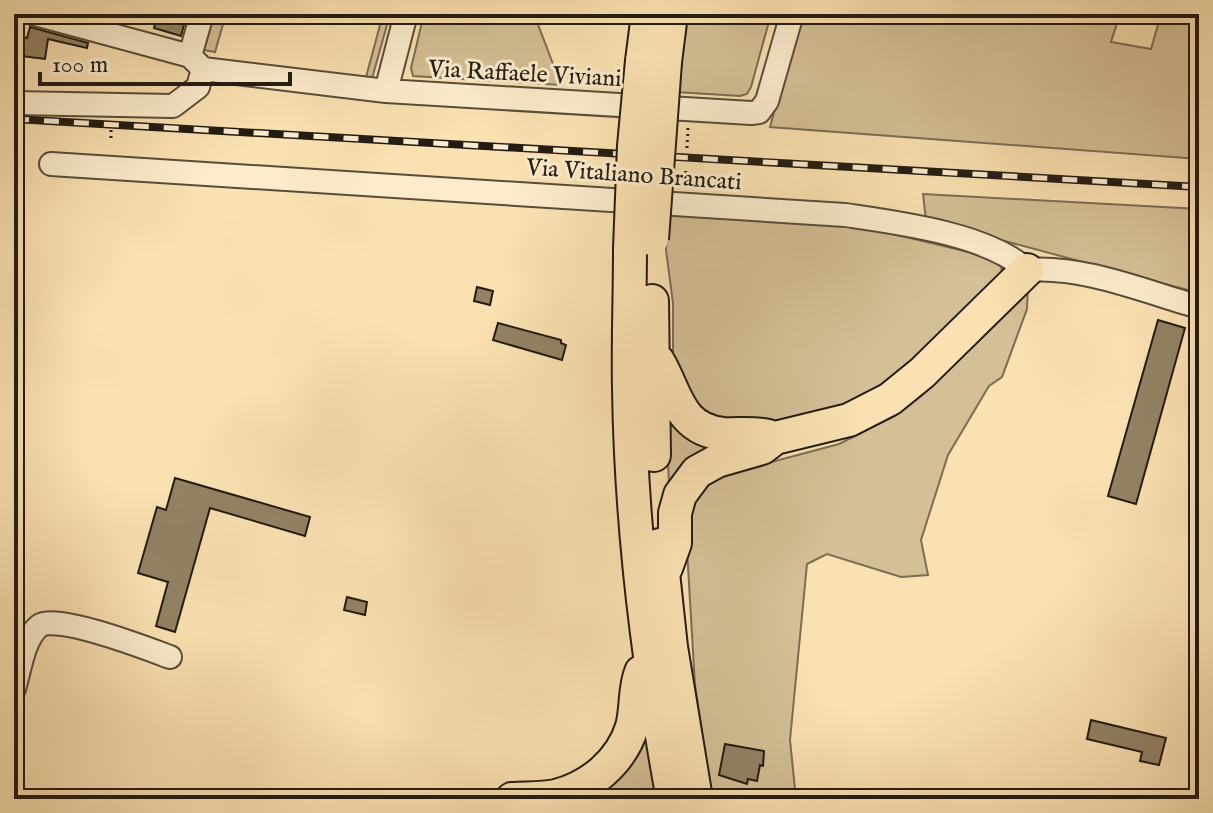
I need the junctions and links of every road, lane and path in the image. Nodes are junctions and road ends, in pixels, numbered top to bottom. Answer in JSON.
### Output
{"nodes":[{"id":1,"x":202,"y":14,"type":"edge"},
{"id":2,"x":406,"y":14,"type":"edge"},
{"id":3,"x":648,"y":14,"type":"edge"},
{"id":4,"x":671,"y":14,"type":"edge"},
{"id":5,"x":792,"y":14,"type":"edge"},
{"id":6,"x":40,"y":15,"type":"edge"},
{"id":7,"x":653,"y":62,"type":"junction"},
{"id":8,"x":197,"y":63,"type":"junction"},
{"id":9,"x":386,"y":91,"type":"junction"},
{"id":10,"x":14,"y":103,"type":"edge"},
{"id":11,"x":111,"y":121,"type":"dead end"},
{"id":12,"x":688,"y":122,"type":"dead end"},
{"id":13,"x":111,"y":138,"type":"dead end"},
{"id":14,"x":687,"y":148,"type":"dead end"},
{"id":15,"x":51,"y":164,"type":"dead end"},
{"id":16,"x":686,"y":167,"type":"dead end"},
{"id":17,"x":685,"y":193,"type":"dead end"},
{"id":18,"x":641,"y":250,"type":"junction"},
{"id":19,"x":1027,"y":270,"type":"junction"},
{"id":20,"x":1199,"y":307,"type":"edge"},
{"id":21,"x":652,"y":349,"type":"junction"},
{"id":22,"x":775,"y":438,"type":"junction"},
{"id":23,"x":664,"y":576,"type":"junction"},
{"id":24,"x":648,"y":650,"type":"junction"},
{"id":25,"x":170,"y":657,"type":"dead end"},
{"id":26,"x":14,"y":689,"type":"edge"},
{"id":27,"x":512,"y":799,"type":"edge"},
{"id":28,"x":673,"y":799,"type":"edge"},
{"id":29,"x":696,"y":799,"type":"edge"}],
"edges":[{"from":1,"to":8,"type":"street"},
{"from":2,"to":9,"type":"street"},
{"from":3,"to":7,"type":"highway"},
{"from":4,"to":7,"type":"highway"},
{"from":5,"to":9,"type":"street","name":"Via Raffaele Viviani"},
{"from":6,"to":8,"type":"street","name":"Via Raffaele Viviani"},
{"from":7,"to":18,"type":"highway","bridge":true},
{"from":8,"to":9,"type":"street","name":"Via Raffaele Viviani"},
{"from":8,"to":10,"type":"street"},
{"from":11,"to":13,"type":"path"},
{"from":12,"to":14,"type":"path"},
{"from":15,"to":19,"type":"street","name":"Via Vitaliano Brancati"},
{"from":16,"to":17,"type":"path"},
{"from":18,"to":21,"type":"highway"},
{"from":18,"to":24,"type":"highway"},
{"from":19,"to":20,"type":"street"},
{"from":19,"to":22,"type":"highway"},
{"from":21,"to":22,"type":"highway"},
{"from":21,"to":23,"type":"highway"},
{"from":22,"to":23,"type":"highway"},
{"from":23,"to":29,"type":"highway"},
{"from":24,"to":27,"type":"highway"},
{"from":24,"to":28,"type":"highway"},
{"from":25,"to":26,"type":"street"}]}
